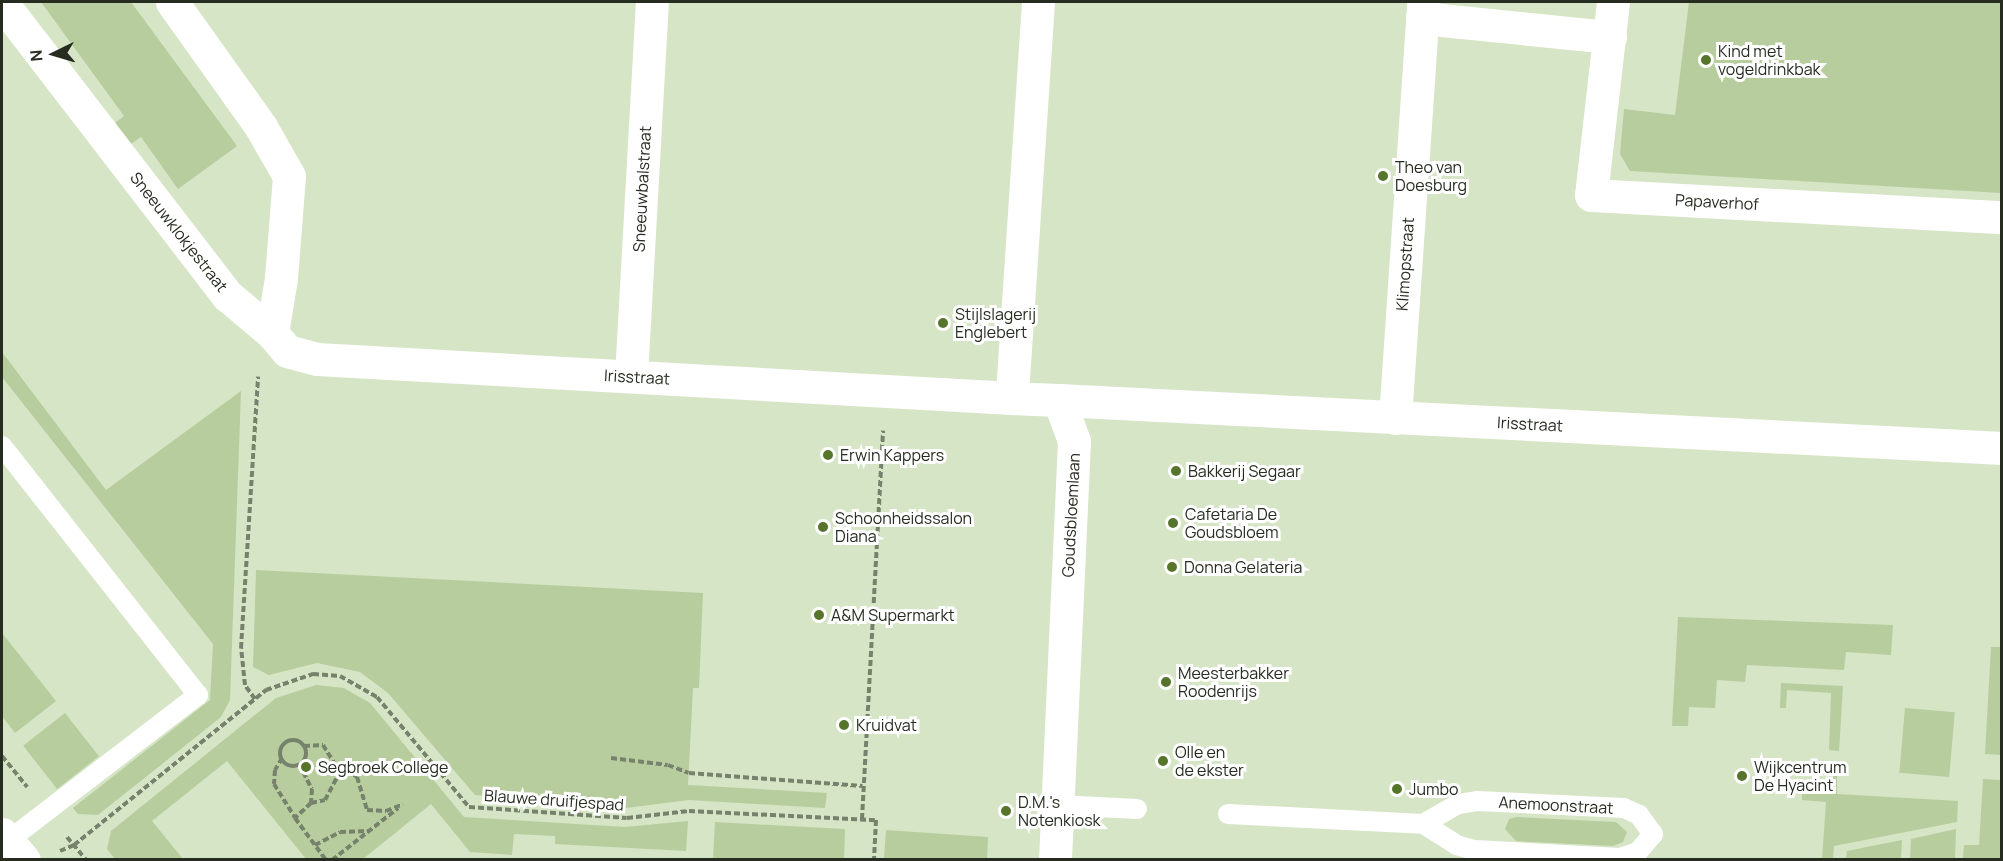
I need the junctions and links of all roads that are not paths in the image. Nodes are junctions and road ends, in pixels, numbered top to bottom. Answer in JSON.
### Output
{"nodes":[{"id":1,"x":172,"y":2,"type":"edge"},
{"id":2,"x":652,"y":2,"type":"edge"},
{"id":3,"x":1038,"y":2,"type":"edge"},
{"id":4,"x":1613,"y":2,"type":"edge"},
{"id":5,"x":2,"y":3,"type":"edge"},
{"id":6,"x":1422,"y":10,"type":"edge"},
{"id":7,"x":1610,"y":37,"type":"junction"},
{"id":8,"x":2001,"y":217,"type":"edge"},
{"id":9,"x":272,"y":333,"type":"junction"},
{"id":10,"x":631,"y":376,"type":"junction"},
{"id":11,"x":1012,"y":398,"type":"junction"},
{"id":12,"x":1059,"y":400,"type":"junction"},
{"id":13,"x":1395,"y":418,"type":"junction"},
{"id":14,"x":2,"y":446,"type":"edge"},
{"id":15,"x":2001,"y":448,"type":"edge"},
{"id":16,"x":1058,"y":805,"type":"junction"},
{"id":17,"x":1137,"y":810,"type":"dead end"},
{"id":18,"x":1228,"y":814,"type":"dead end"},
{"id":19,"x":1423,"y":824,"type":"junction"},
{"id":20,"x":11,"y":845,"type":"edge"},
{"id":21,"x":1055,"y":860,"type":"edge"}],
"edges":[{"from":1,"to":9,"type":"street"},
{"from":2,"to":10,"type":"street","name":"Sneeuwbalstraat"},
{"from":3,"to":11,"type":"street"},
{"from":4,"to":7,"type":"street","name":"Papaverhof"},
{"from":5,"to":9,"type":"street","name":"Sneeuwklokjestraat"},
{"from":6,"to":7,"type":"street"},
{"from":6,"to":13,"type":"street","name":"Klimopstraat"},
{"from":7,"to":8,"type":"street","name":"Papaverhof"},
{"from":9,"to":10,"type":"street","name":"Irisstraat"},
{"from":10,"to":11,"type":"street","name":"Irisstraat"},
{"from":11,"to":12,"type":"street"},
{"from":12,"to":13,"type":"street","name":"Irisstraat"},
{"from":12,"to":16,"type":"street","name":"Goudsbloemlaan"},
{"from":13,"to":15,"type":"street","name":"Irisstraat"},
{"from":14,"to":20,"type":"lane"},
{"from":16,"to":17,"type":"lane"},
{"from":16,"to":21,"type":"street","name":"Goudsbloemlaan"},
{"from":18,"to":19,"type":"lane","name":"Anemoonstraat"},
{"from":19,"to":19,"type":"lane","name":"Anemoonstraat"}]}
